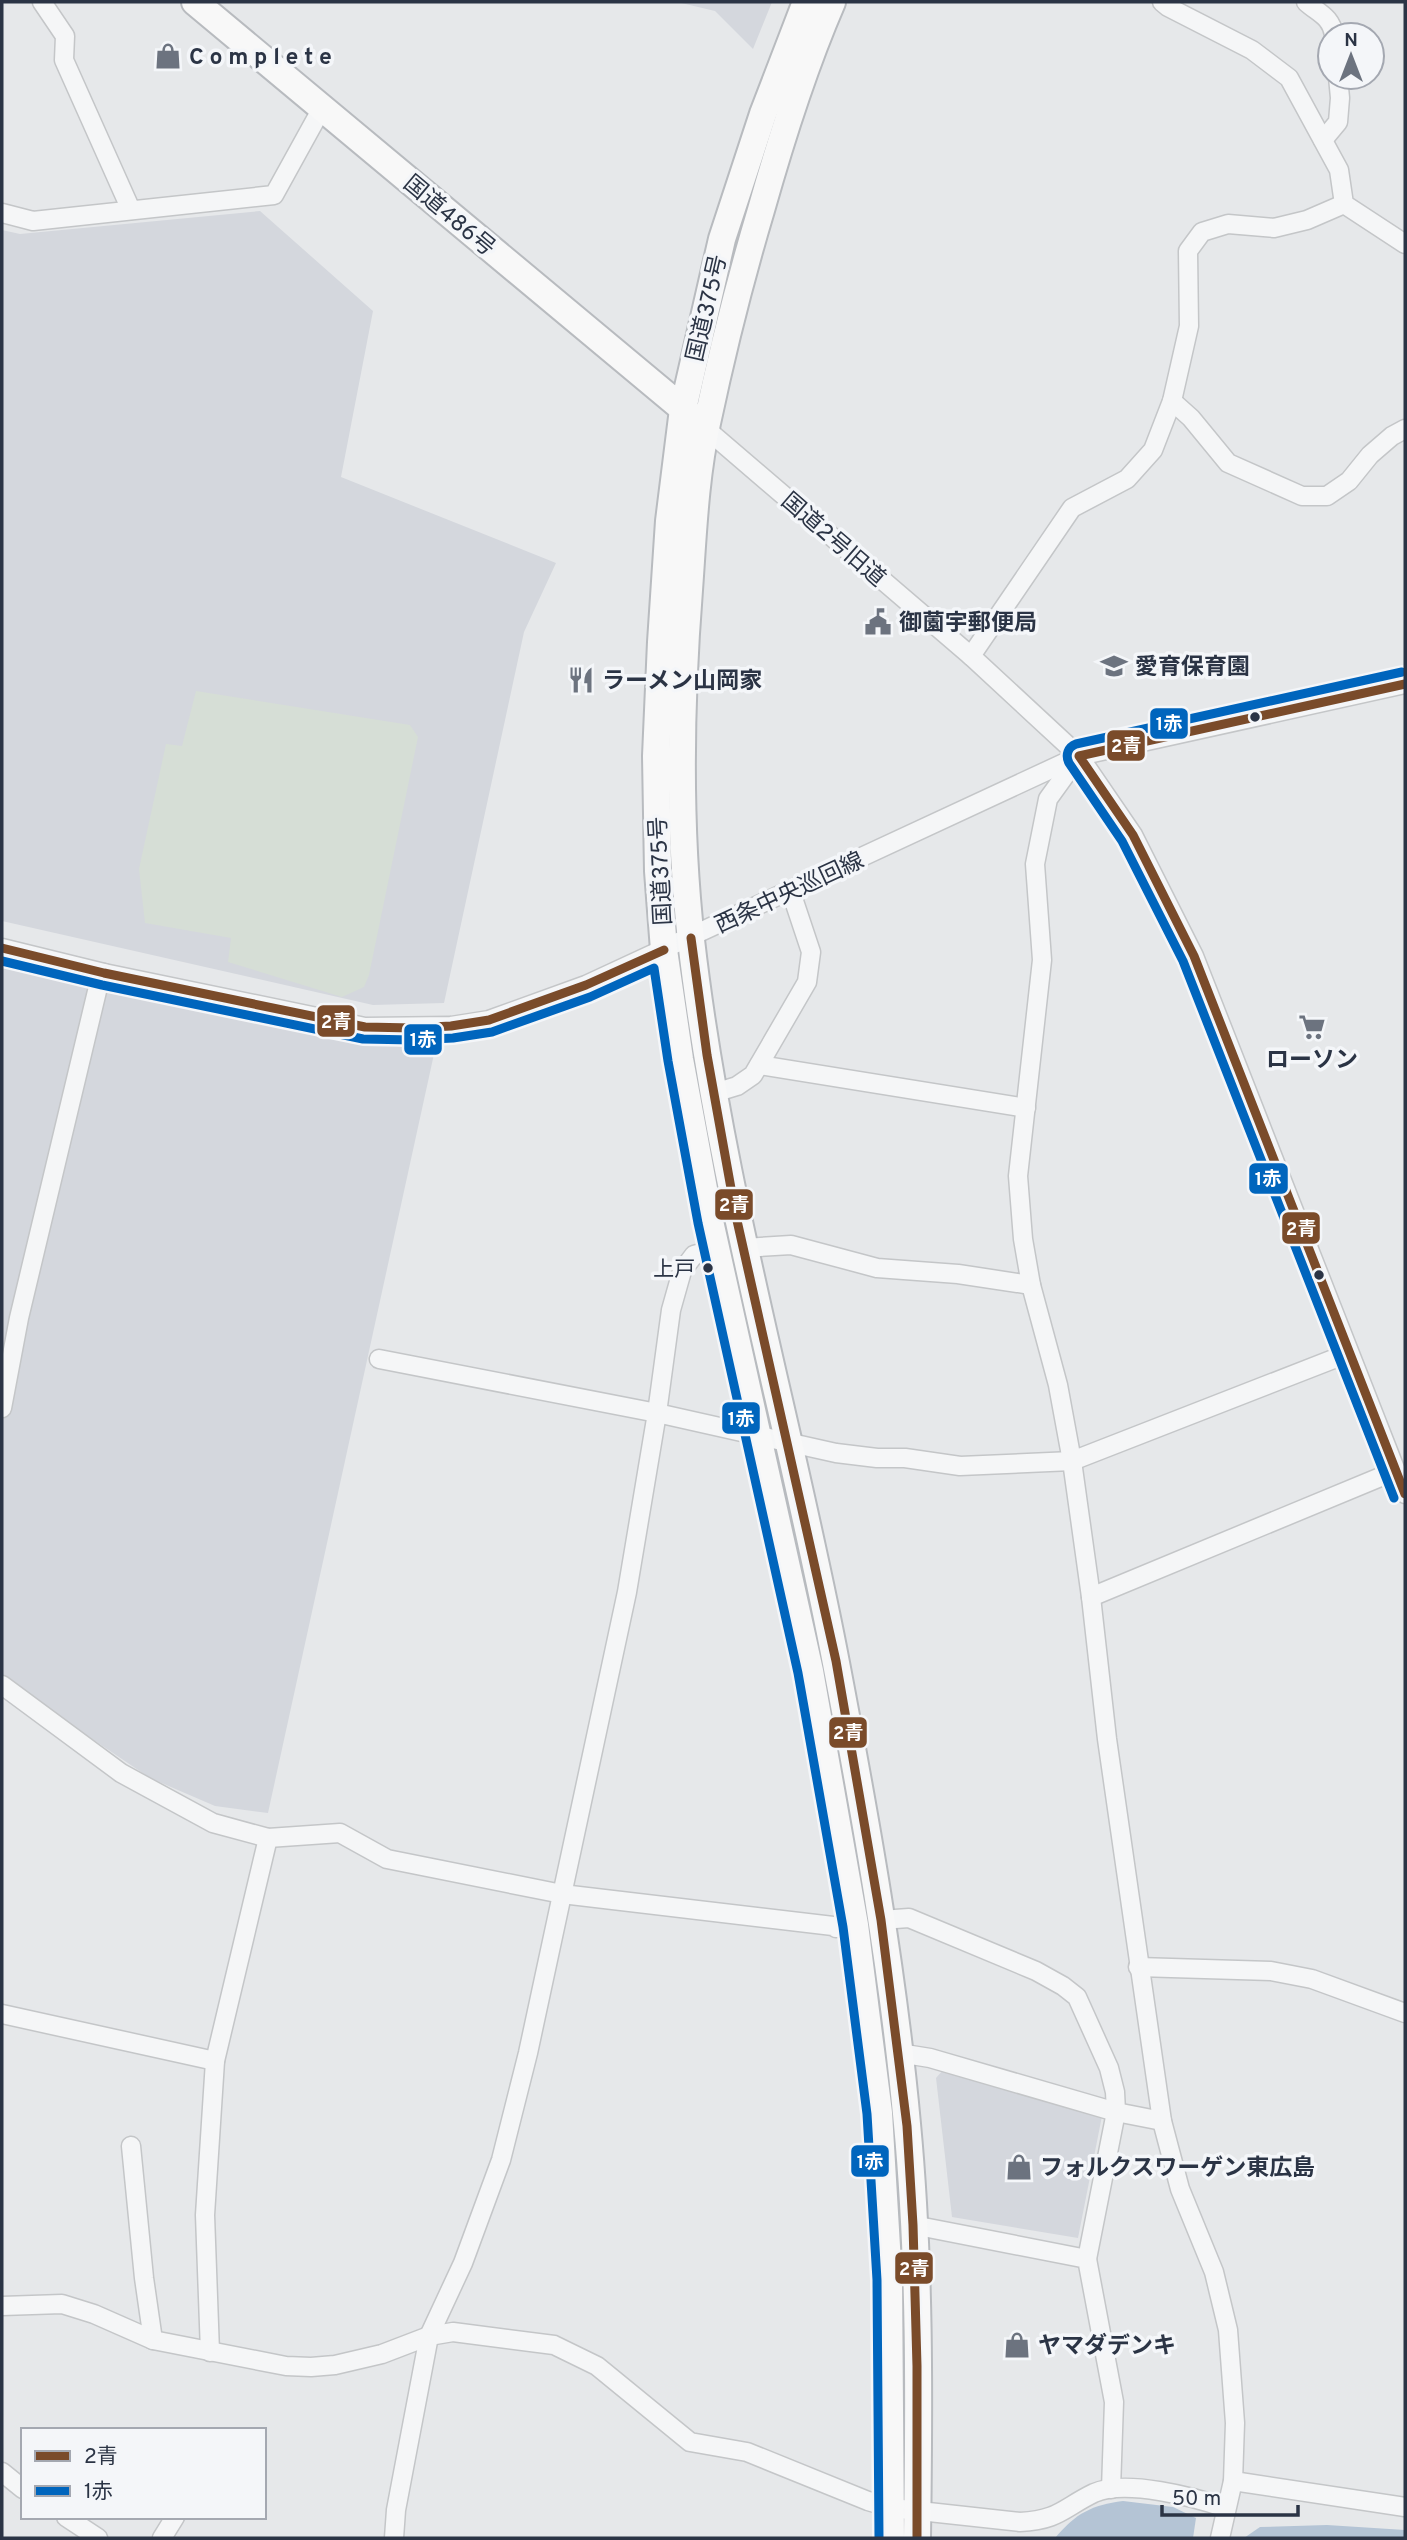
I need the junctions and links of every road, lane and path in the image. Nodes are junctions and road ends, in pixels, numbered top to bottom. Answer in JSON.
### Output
{"nodes":[{"id":1,"x":42,"y":2,"type":"edge"},
{"id":2,"x":195,"y":2,"type":"edge"},
{"id":3,"x":806,"y":2,"type":"edge"},
{"id":4,"x":832,"y":2,"type":"edge"},
{"id":5,"x":1163,"y":2,"type":"edge"},
{"id":6,"x":1306,"y":2,"type":"edge"},
{"id":7,"x":1329,"y":21,"type":"edge"},
{"id":8,"x":1339,"y":91,"type":"edge"},
{"id":9,"x":322,"y":108,"type":"junction"},
{"id":10,"x":1323,"y":140,"type":"junction"},
{"id":11,"x":1345,"y":204,"type":"junction"},
{"id":12,"x":131,"y":211,"type":"junction"},
{"id":13,"x":2,"y":213,"type":"edge"},
{"id":14,"x":1405,"y":244,"type":"edge"},
{"id":15,"x":1172,"y":401,"type":"junction"},
{"id":16,"x":684,"y":409,"type":"junction"},
{"id":17,"x":705,"y":428,"type":"junction"},
{"id":18,"x":1405,"y":429,"type":"edge"},
{"id":19,"x":971,"y":656,"type":"junction"},
{"id":20,"x":1405,"y":684,"type":"edge"},
{"id":21,"x":1079,"y":756,"type":"junction"},
{"id":22,"x":791,"y":892,"type":"junction"},
{"id":23,"x":691,"y":938,"type":"junction"},
{"id":24,"x":2,"y":948,"type":"edge"},
{"id":25,"x":664,"y":950,"type":"junction"},
{"id":26,"x":104,"y":973,"type":"junction"},
{"id":27,"x":759,"y":1065,"type":"junction"},
{"id":28,"x":714,"y":1093,"type":"junction"},
{"id":29,"x":1026,"y":1108,"type":"junction"},
{"id":30,"x":744,"y":1248,"type":"junction"},
{"id":31,"x":716,"y":1249,"type":"junction"},
{"id":32,"x":1031,"y":1285,"type":"junction"},
{"id":33,"x":1349,"y":1353,"type":"junction"},
{"id":34,"x":379,"y":1359,"type":"dead end"},
{"id":35,"x":2,"y":1408,"type":"edge"},
{"id":36,"x":657,"y":1413,"type":"junction"},
{"id":37,"x":757,"y":1435,"type":"junction"},
{"id":38,"x":789,"y":1444,"type":"junction"},
{"id":39,"x":1072,"y":1461,"type":"junction"},
{"id":40,"x":1395,"y":1471,"type":"junction"},
{"id":41,"x":1405,"y":1494,"type":"edge"},
{"id":42,"x":1091,"y":1597,"type":"junction"},
{"id":43,"x":2,"y":1685,"type":"edge"},
{"id":44,"x":268,"y":1838,"type":"junction"},
{"id":45,"x":562,"y":1894,"type":"junction"},
{"id":46,"x":881,"y":1920,"type":"junction"},
{"id":47,"x":855,"y":1925,"type":"junction"},
{"id":48,"x":1138,"y":1967,"type":"junction"},
{"id":49,"x":1405,"y":2013,"type":"edge"},
{"id":50,"x":2,"y":2014,"type":"edge"},
{"id":51,"x":899,"y":2053,"type":"junction"},
{"id":52,"x":215,"y":2061,"type":"junction"},
{"id":53,"x":1116,"y":2112,"type":"junction"},
{"id":54,"x":1162,"y":2121,"type":"junction"},
{"id":55,"x":131,"y":2146,"type":"dead end"},
{"id":56,"x":914,"y":2225,"type":"junction"},
{"id":57,"x":1087,"y":2259,"type":"junction"},
{"id":58,"x":2,"y":2306,"type":"edge"},
{"id":59,"x":429,"y":2336,"type":"junction"},
{"id":60,"x":153,"y":2340,"type":"junction"},
{"id":61,"x":210,"y":2352,"type":"junction"},
{"id":62,"x":2,"y":2472,"type":"edge"},
{"id":63,"x":1233,"y":2481,"type":"junction"},
{"id":64,"x":21,"y":2486,"type":"edge"},
{"id":65,"x":1111,"y":2489,"type":"junction"},
{"id":66,"x":1405,"y":2507,"type":"edge"},
{"id":67,"x":1226,"y":2508,"type":"junction"},
{"id":68,"x":905,"y":2509,"type":"junction"},
{"id":69,"x":69,"y":2519,"type":"edge"},
{"id":70,"x":174,"y":2519,"type":"edge"},
{"id":71,"x":97,"y":2538,"type":"edge"},
{"id":72,"x":162,"y":2538,"type":"edge"},
{"id":73,"x":394,"y":2538,"type":"edge"},
{"id":74,"x":891,"y":2538,"type":"edge"},
{"id":75,"x":917,"y":2538,"type":"edge"},
{"id":76,"x":1220,"y":2538,"type":"edge"}],
"edges":[{"from":1,"to":12,"type":"street"},
{"from":2,"to":9,"type":"highway","name":"国道486号"},
{"from":3,"to":16,"type":"highway","name":"国道375号"},
{"from":4,"to":17,"type":"highway","name":"国道375号"},
{"from":5,"to":10,"type":"street"},
{"from":6,"to":7,"type":"street"},
{"from":8,"to":10,"type":"street"},
{"from":9,"to":12,"type":"street"},
{"from":9,"to":16,"type":"highway","name":"国道486号"},
{"from":10,"to":11,"type":"street"},
{"from":11,"to":14,"type":"street"},
{"from":11,"to":15,"type":"street"},
{"from":12,"to":13,"type":"street"},
{"from":15,"to":18,"type":"street"},
{"from":15,"to":19,"type":"street"},
{"from":16,"to":17,"type":"highway","name":"国道486号"},
{"from":16,"to":25,"type":"highway","name":"国道375号"},
{"from":17,"to":19,"type":"street","name":"国道2号旧道"},
{"from":17,"to":23,"type":"highway","name":"国道375号"},
{"from":19,"to":21,"type":"street","name":"国道2号旧道"},
{"from":20,"to":21,"type":"street","name":"西条中央巡回線"},
{"from":21,"to":22,"type":"street","name":"西条中央巡回線"},
{"from":21,"to":29,"type":"street"},
{"from":21,"to":33,"type":"street","name":"国道2号旧道"},
{"from":22,"to":23,"type":"street","name":"西条中央巡回線"},
{"from":22,"to":27,"type":"street"},
{"from":23,"to":25,"type":"street","name":"西条中央巡回線"},
{"from":23,"to":28,"type":"highway","name":"国道375号"},
{"from":24,"to":26,"type":"street","name":"西条中央巡回線"},
{"from":25,"to":26,"type":"street","name":"西条中央巡回線"},
{"from":25,"to":31,"type":"highway","name":"国道375号"},
{"from":26,"to":35,"type":"street"},
{"from":27,"to":28,"type":"street"},
{"from":27,"to":29,"type":"street"},
{"from":28,"to":30,"type":"highway","name":"国道375号"},
{"from":29,"to":32,"type":"street"},
{"from":30,"to":32,"type":"street"},
{"from":30,"to":38,"type":"highway","name":"国道375号"},
{"from":31,"to":36,"type":"street"},
{"from":31,"to":37,"type":"highway","name":"国道375号"},
{"from":32,"to":39,"type":"street"},
{"from":33,"to":39,"type":"street"},
{"from":33,"to":40,"type":"street","name":"国道2号旧道"},
{"from":34,"to":36,"type":"street"},
{"from":36,"to":37,"type":"street"},
{"from":36,"to":45,"type":"street"},
{"from":37,"to":38,"type":"street"},
{"from":37,"to":47,"type":"highway","name":"国道375号"},
{"from":38,"to":39,"type":"street"},
{"from":38,"to":46,"type":"highway","name":"国道375号"},
{"from":39,"to":42,"type":"street"},
{"from":40,"to":41,"type":"street","name":"国道2号旧道"},
{"from":40,"to":42,"type":"street"},
{"from":42,"to":48,"type":"street"},
{"from":43,"to":44,"type":"street"},
{"from":44,"to":45,"type":"street"},
{"from":44,"to":52,"type":"street"},
{"from":45,"to":47,"type":"street"},
{"from":45,"to":59,"type":"street"},
{"from":46,"to":51,"type":"highway","name":"国道375号"},
{"from":46,"to":53,"type":"street"},
{"from":47,"to":68,"type":"highway","name":"国道375号"},
{"from":48,"to":49,"type":"street"},
{"from":48,"to":54,"type":"street"},
{"from":50,"to":52,"type":"street"},
{"from":51,"to":53,"type":"street"},
{"from":51,"to":56,"type":"highway","name":"国道375号"},
{"from":52,"to":61,"type":"street"},
{"from":53,"to":54,"type":"street"},
{"from":53,"to":57,"type":"street"},
{"from":54,"to":63,"type":"street"},
{"from":55,"to":60,"type":"street"},
{"from":56,"to":57,"type":"street"},
{"from":56,"to":68,"type":"highway","name":"国道375号"},
{"from":57,"to":65,"type":"street"},
{"from":58,"to":60,"type":"street"},
{"from":59,"to":61,"type":"street"},
{"from":59,"to":68,"type":"street"},
{"from":59,"to":73,"type":"street"},
{"from":60,"to":61,"type":"street"},
{"from":62,"to":64,"type":"street"},
{"from":63,"to":66,"type":"street"},
{"from":63,"to":67,"type":"street"},
{"from":65,"to":67,"type":"street"},
{"from":65,"to":68,"type":"street"},
{"from":67,"to":76,"type":"street"},
{"from":68,"to":74,"type":"highway","name":"国道375号"},
{"from":68,"to":75,"type":"highway","name":"国道375号"},
{"from":69,"to":71,"type":"street"},
{"from":70,"to":72,"type":"street"}]}
